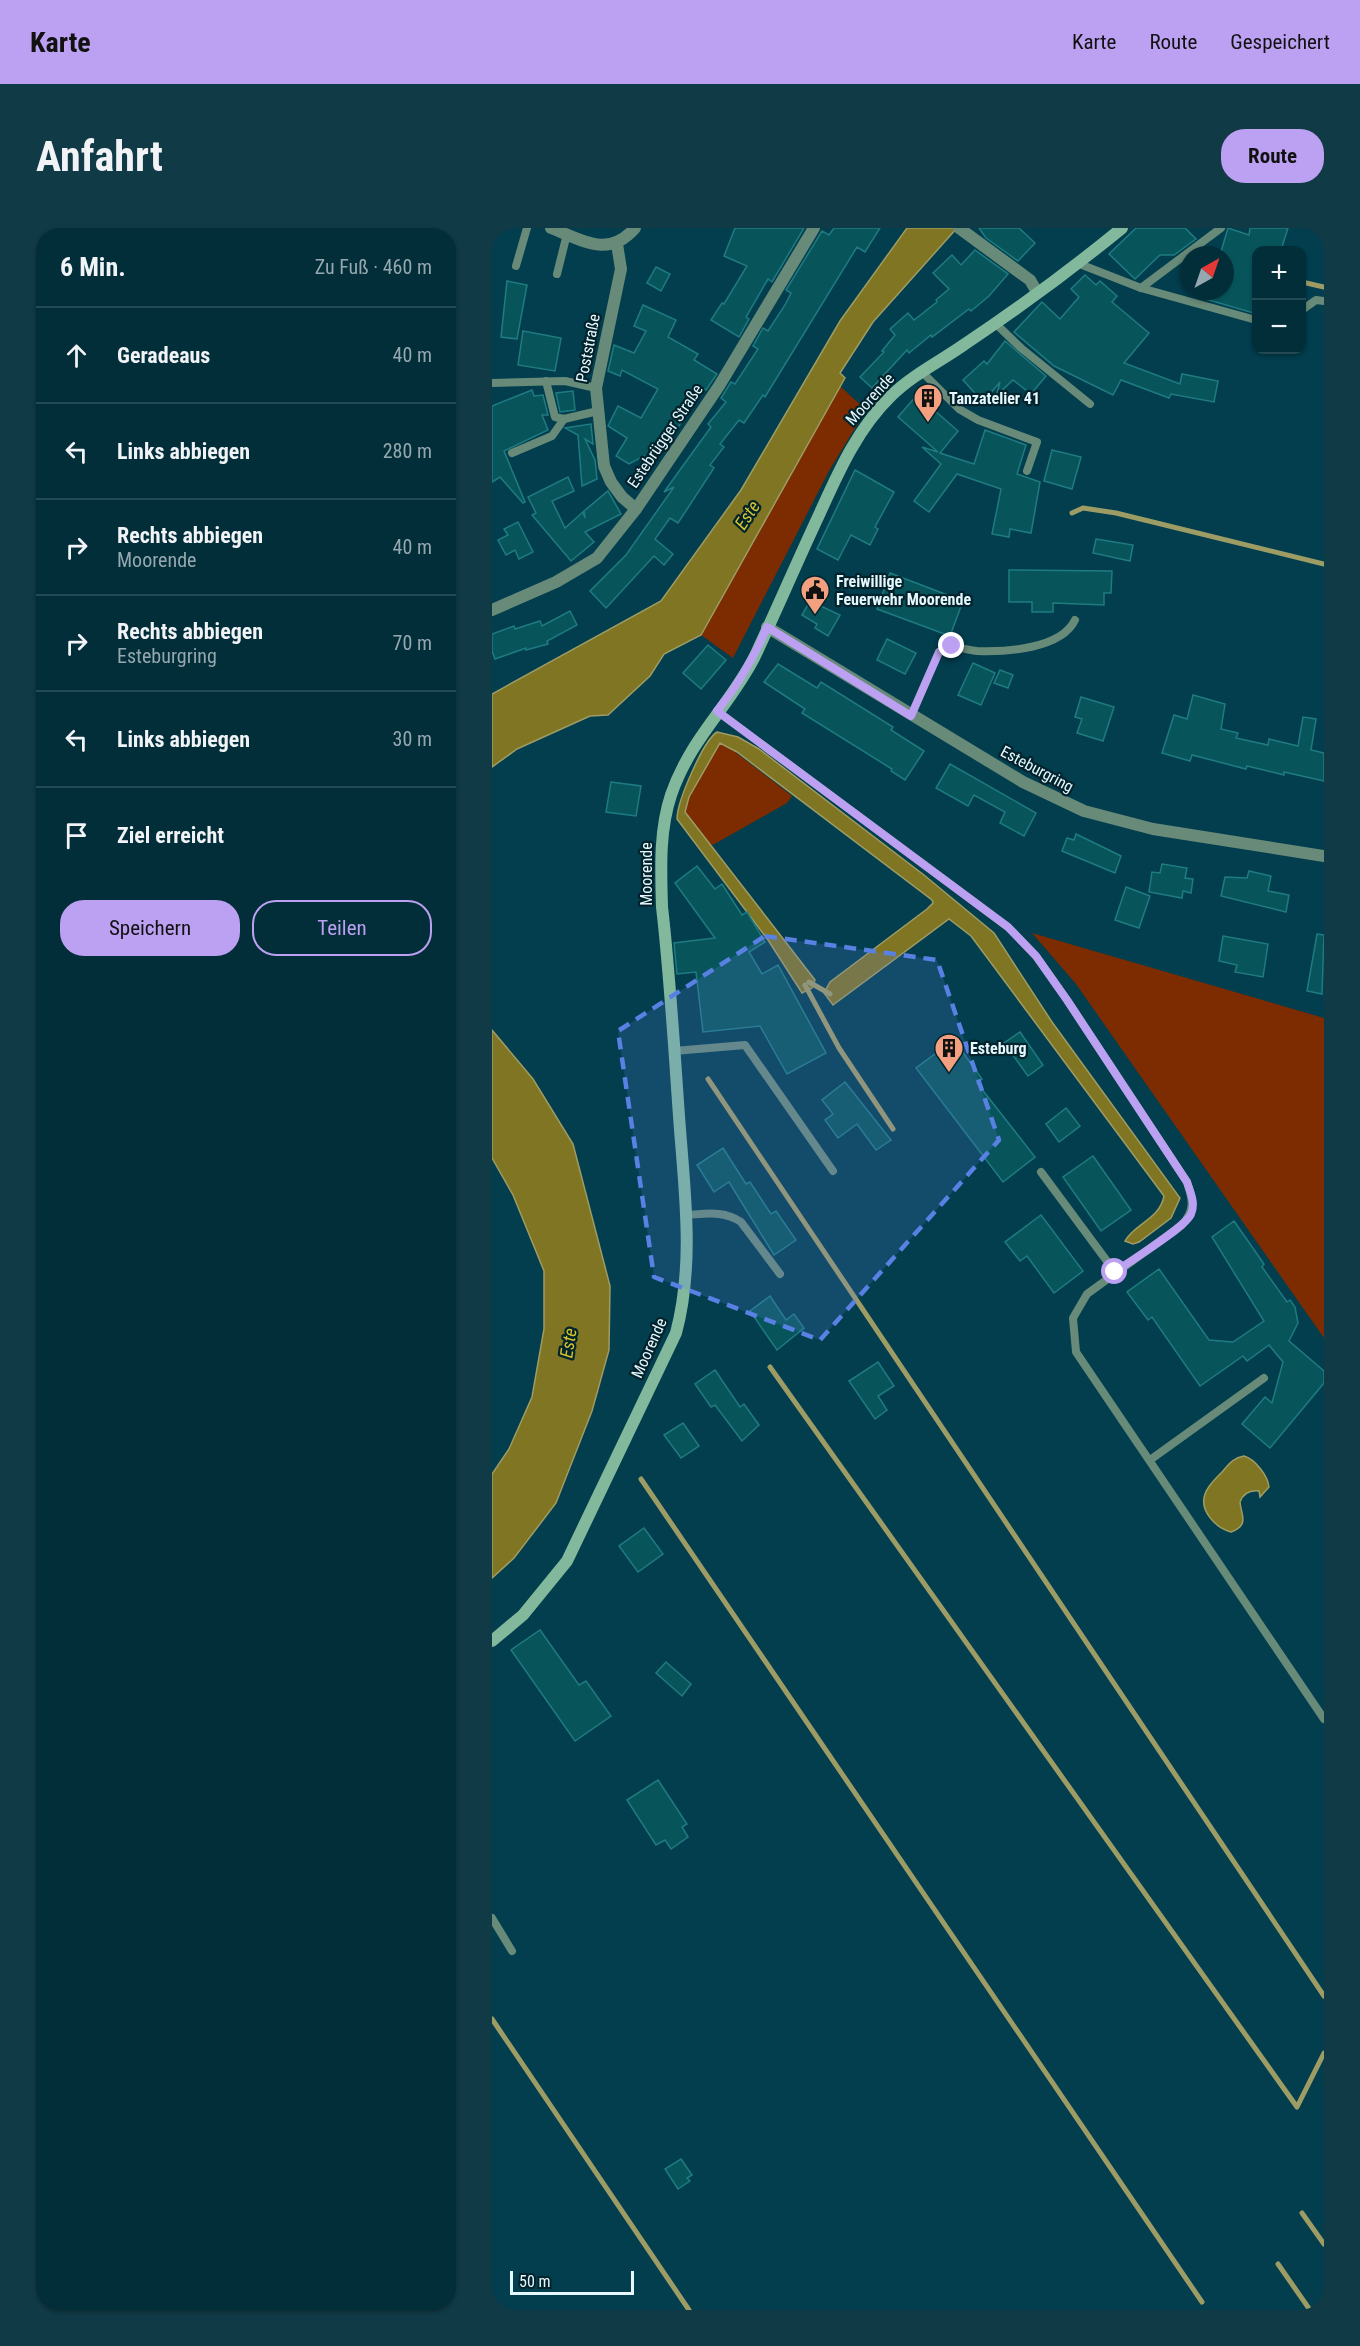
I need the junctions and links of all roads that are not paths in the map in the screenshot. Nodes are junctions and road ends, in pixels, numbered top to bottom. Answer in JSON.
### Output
{"nodes":[{"id":1,"x":526,"y":228,"type":"edge"},
{"id":2,"x":550,"y":228,"type":"edge"},
{"id":3,"x":635,"y":228,"type":"edge"},
{"id":4,"x":814,"y":228,"type":"edge"},
{"id":5,"x":1122,"y":228,"type":"edge"},
{"id":6,"x":1221,"y":228,"type":"edge"},
{"id":7,"x":961,"y":229,"type":"edge"},
{"id":8,"x":567,"y":234,"type":"junction"},
{"id":9,"x":617,"y":244,"type":"junction"},
{"id":10,"x":1077,"y":263,"type":"junction"},
{"id":11,"x":516,"y":266,"type":"dead end"},
{"id":12,"x":557,"y":274,"type":"dead end"},
{"id":13,"x":1141,"y":288,"type":"junction"},
{"id":14,"x":1037,"y":292,"type":"junction"},
{"id":15,"x":1324,"y":300,"type":"edge"},
{"id":16,"x":1306,"y":307,"type":"edge"},
{"id":17,"x":1252,"y":319,"type":"edge"},
{"id":18,"x":995,"y":323,"type":"junction"},
{"id":19,"x":922,"y":372,"type":"junction"},
{"id":20,"x":546,"y":381,"type":"junction"},
{"id":21,"x":492,"y":383,"type":"edge"},
{"id":22,"x":596,"y":388,"type":"junction"},
{"id":23,"x":1090,"y":404,"type":"dead end"},
{"id":24,"x":598,"y":411,"type":"junction"},
{"id":25,"x":564,"y":419,"type":"junction"},
{"id":26,"x":512,"y":453,"type":"dead end"},
{"id":27,"x":1028,"y":471,"type":"dead end"},
{"id":28,"x":636,"y":508,"type":"junction"},
{"id":29,"x":492,"y":610,"type":"edge"},
{"id":30,"x":1075,"y":620,"type":"dead end"},
{"id":31,"x":767,"y":627,"type":"junction"},
{"id":32,"x":717,"y":711,"type":"junction"},
{"id":33,"x":911,"y":716,"type":"junction"},
{"id":34,"x":1324,"y":856,"type":"edge"},
{"id":35,"x":674,"y":1051,"type":"junction"},
{"id":36,"x":833,"y":1171,"type":"dead end"},
{"id":37,"x":1041,"y":1172,"type":"dead end"},
{"id":38,"x":686,"y":1215,"type":"junction"},
{"id":39,"x":1115,"y":1272,"type":"junction"},
{"id":40,"x":780,"y":1274,"type":"dead end"},
{"id":41,"x":1264,"y":1378,"type":"dead end"},
{"id":42,"x":1150,"y":1460,"type":"junction"},
{"id":43,"x":492,"y":1641,"type":"edge"},
{"id":44,"x":1324,"y":1719,"type":"edge"},
{"id":45,"x":492,"y":1918,"type":"edge"},
{"id":46,"x":512,"y":1951,"type":"dead end"}],
"edges":[{"from":1,"to":11,"type":"lane"},
{"from":2,"to":8,"type":"street"},
{"from":3,"to":9,"type":"street"},
{"from":4,"to":28,"type":"street","name":"Estebrügger Straße"},
{"from":5,"to":10,"type":"street","name":"Moorende"},
{"from":6,"to":13,"type":"lane"},
{"from":7,"to":14,"type":"street"},
{"from":8,"to":9,"type":"street"},
{"from":8,"to":12,"type":"lane"},
{"from":9,"to":22,"type":"street","name":"Poststraße"},
{"from":10,"to":13,"type":"lane"},
{"from":10,"to":14,"type":"street","name":"Moorende"},
{"from":13,"to":17,"type":"lane"},
{"from":14,"to":18,"type":"street","name":"Moorende"},
{"from":15,"to":16,"type":"lane"},
{"from":18,"to":19,"type":"street","name":"Moorende"},
{"from":18,"to":23,"type":"lane"},
{"from":19,"to":27,"type":"lane"},
{"from":19,"to":31,"type":"street","name":"Moorende"},
{"from":20,"to":21,"type":"lane"},
{"from":20,"to":22,"type":"lane"},
{"from":20,"to":25,"type":"lane"},
{"from":22,"to":24,"type":"street","name":"Poststraße"},
{"from":24,"to":25,"type":"lane"},
{"from":24,"to":28,"type":"street","name":"Poststraße"},
{"from":25,"to":26,"type":"lane"},
{"from":28,"to":29,"type":"street","name":"Estebrügger Straße"},
{"from":30,"to":33,"type":"lane"},
{"from":31,"to":32,"type":"street","name":"Moorende"},
{"from":31,"to":33,"type":"street","name":"Esteburgring"},
{"from":32,"to":35,"type":"street","name":"Moorende"},
{"from":32,"to":39,"type":"lane"},
{"from":33,"to":34,"type":"street","name":"Esteburgring"},
{"from":35,"to":36,"type":"lane"},
{"from":35,"to":38,"type":"street","name":"Moorende"},
{"from":37,"to":39,"type":"lane"},
{"from":38,"to":40,"type":"lane"},
{"from":38,"to":43,"type":"street","name":"Moorende"},
{"from":39,"to":42,"type":"lane"},
{"from":41,"to":42,"type":"lane"},
{"from":42,"to":44,"type":"lane"},
{"from":45,"to":46,"type":"lane"}]}
